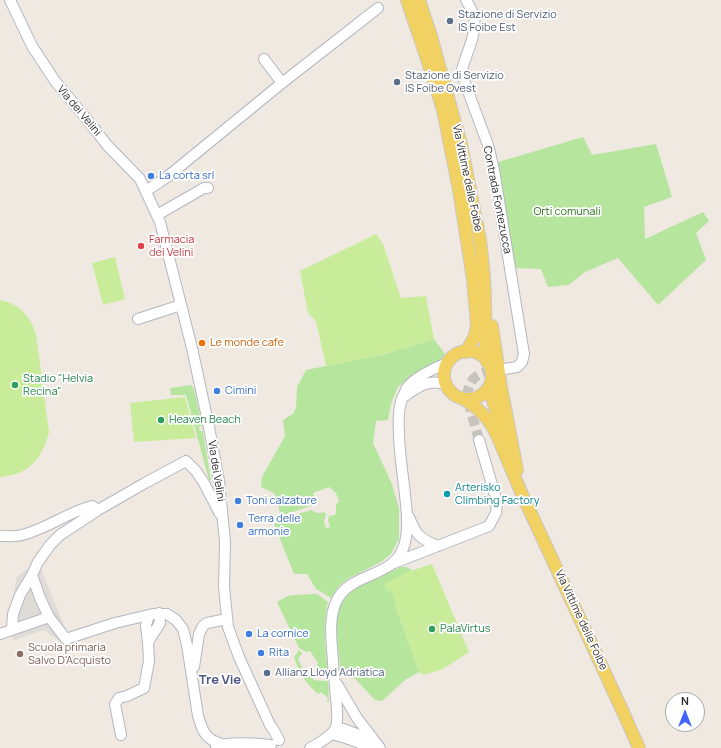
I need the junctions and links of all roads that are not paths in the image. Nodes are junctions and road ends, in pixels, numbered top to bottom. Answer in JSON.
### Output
{"nodes":[{"id":1,"x":10,"y":0,"type":"edge"},
{"id":2,"x":407,"y":0,"type":"edge"},
{"id":3,"x":419,"y":0,"type":"edge"},
{"id":4,"x":466,"y":0,"type":"edge"},
{"id":5,"x":378,"y":8,"type":"dead end"},
{"id":6,"x":264,"y":60,"type":"dead end"},
{"id":7,"x":282,"y":84,"type":"junction"},
{"id":8,"x":208,"y":188,"type":"dead end"},
{"id":9,"x":146,"y":191,"type":"junction"},
{"id":10,"x":157,"y":215,"type":"junction"},
{"id":11,"x":482,"y":257,"type":"junction"},
{"id":12,"x":181,"y":306,"type":"junction"},
{"id":13,"x":138,"y":319,"type":"dead end"},
{"id":14,"x":466,"y":352,"type":"junction"},
{"id":15,"x":487,"y":362,"type":"junction"},
{"id":16,"x":448,"y":364,"type":"junction"},
{"id":17,"x":504,"y":369,"type":"tunnel mouth"},
{"id":18,"x":446,"y":385,"type":"junction"},
{"id":19,"x":489,"y":387,"type":"junction"},
{"id":20,"x":403,"y":397,"type":"junction"},
{"id":21,"x":462,"y":398,"type":"junction"},
{"id":22,"x":479,"y":440,"type":"tunnel mouth"},
{"id":23,"x":522,"y":492,"type":"junction"},
{"id":24,"x":98,"y":510,"type":"junction"},
{"id":25,"x":407,"y":512,"type":"junction"},
{"id":26,"x":223,"y":520,"type":"junction"},
{"id":27,"x":0,"y":536,"type":"edge"},
{"id":28,"x":438,"y":546,"type":"junction"},
{"id":29,"x":392,"y":564,"type":"junction"},
{"id":30,"x":32,"y":575,"type":"junction"},
{"id":31,"x":154,"y":614,"type":"junction"},
{"id":32,"x":49,"y":617,"type":"junction"},
{"id":33,"x":227,"y":619,"type":"junction"},
{"id":34,"x":12,"y":630,"type":"junction"},
{"id":35,"x":0,"y":634,"type":"edge"},
{"id":36,"x":193,"y":679,"type":"junction"},
{"id":37,"x":335,"y":681,"type":"junction"},
{"id":38,"x":334,"y":730,"type":"junction"},
{"id":39,"x":121,"y":735,"type":"dead end"},
{"id":40,"x":274,"y":742,"type":"edge"},
{"id":41,"x":218,"y":746,"type":"edge"},
{"id":42,"x":310,"y":748,"type":"edge"},
{"id":43,"x":373,"y":748,"type":"edge"},
{"id":44,"x":379,"y":748,"type":"edge"},
{"id":45,"x":639,"y":748,"type":"edge"}],
"edges":[{"from":1,"to":9,"type":"street","name":"Via dei Velini"},
{"from":2,"to":14,"type":"main road","name":"Via Vittime delle Foibe"},
{"from":3,"to":11,"type":"main road","name":"Via Vittime delle Foibe"},
{"from":4,"to":17,"type":"street","name":"Contrada Fontezucca"},
{"from":5,"to":7,"type":"street"},
{"from":6,"to":7,"type":"street"},
{"from":7,"to":9,"type":"street"},
{"from":8,"to":10,"type":"street"},
{"from":9,"to":10,"type":"street","name":"Via dei Velini"},
{"from":10,"to":12,"type":"street","name":"Via dei Velini"},
{"from":11,"to":15,"type":"main road","name":"Via Vittime delle Foibe"},
{"from":11,"to":23,"type":"main road"},
{"from":12,"to":13,"type":"street"},
{"from":12,"to":26,"type":"street","name":"Via dei Velini"},
{"from":14,"to":15,"type":"main road"},
{"from":14,"to":16,"type":"main road"},
{"from":15,"to":19,"type":"main road"},
{"from":16,"to":18,"type":"main road"},
{"from":16,"to":20,"type":"street"},
{"from":18,"to":20,"type":"street"},
{"from":18,"to":21,"type":"main road"},
{"from":19,"to":21,"type":"main road"},
{"from":19,"to":23,"type":"main road","name":"Via Vittime delle Foibe"},
{"from":20,"to":25,"type":"street"},
{"from":21,"to":23,"type":"main road","name":"Via Vittime delle Foibe"},
{"from":22,"to":28,"type":"street"},
{"from":23,"to":45,"type":"main road","name":"Via Vittime delle Foibe"},
{"from":24,"to":26,"type":"street"},
{"from":24,"to":27,"type":"street"},
{"from":24,"to":30,"type":"street"},
{"from":25,"to":28,"type":"street"},
{"from":25,"to":29,"type":"street"},
{"from":26,"to":33,"type":"street","name":"Via dei Velini"},
{"from":28,"to":29,"type":"street"},
{"from":29,"to":37,"type":"street"},
{"from":30,"to":32,"type":"street"},
{"from":30,"to":34,"type":"street"},
{"from":31,"to":32,"type":"street"},
{"from":31,"to":36,"type":"street"},
{"from":31,"to":39,"type":"street"},
{"from":32,"to":34,"type":"street"},
{"from":33,"to":36,"type":"street"},
{"from":33,"to":40,"type":"street","name":"Via dei Velini"},
{"from":34,"to":35,"type":"street"},
{"from":36,"to":41,"type":"street"},
{"from":37,"to":38,"type":"street"},
{"from":37,"to":44,"type":"street"},
{"from":38,"to":42,"type":"street"},
{"from":38,"to":43,"type":"street"},
{"from":38,"to":44,"type":"street"},
{"from":40,"to":41,"type":"street"}]}
